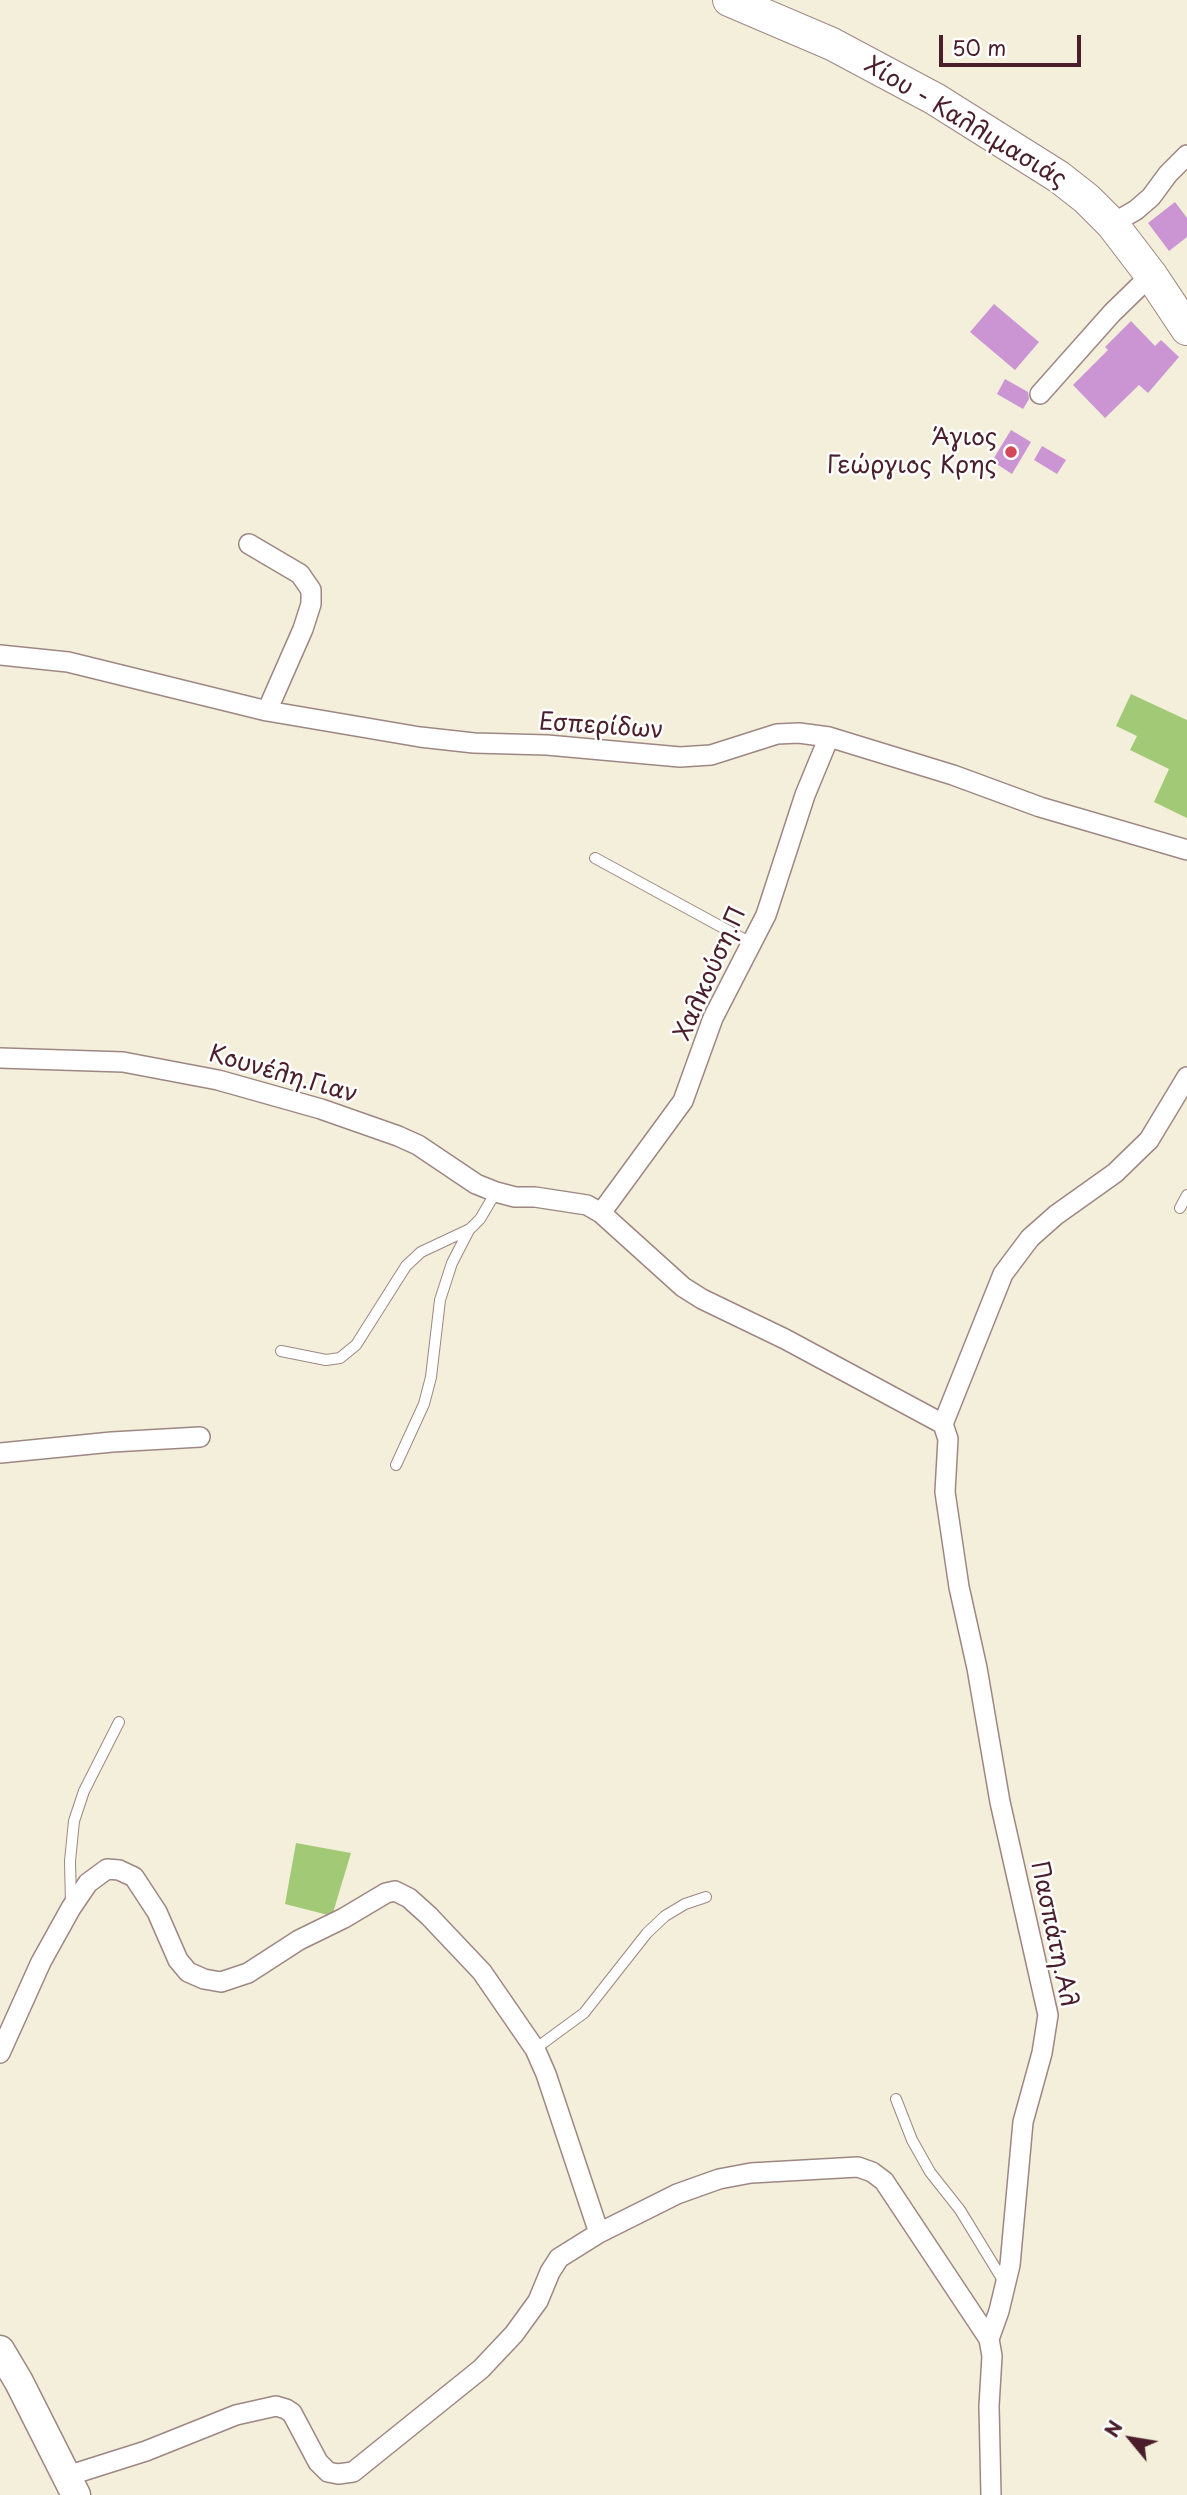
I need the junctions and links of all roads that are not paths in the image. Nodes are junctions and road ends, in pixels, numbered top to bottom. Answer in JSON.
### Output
{"nodes":[{"id":1,"x":729,"y":0,"type":"edge"},
{"id":2,"x":1187,"y":155,"type":"edge"},
{"id":3,"x":1112,"y":224,"type":"junction"},
{"id":4,"x":1151,"y":275,"type":"junction"},
{"id":5,"x":1187,"y":329,"type":"edge"},
{"id":6,"x":1040,"y":394,"type":"dead end"},
{"id":7,"x":249,"y":544,"type":"dead end"},
{"id":8,"x":0,"y":655,"type":"edge"},
{"id":9,"x":267,"y":710,"type":"junction"},
{"id":10,"x":830,"y":737,"type":"junction"},
{"id":11,"x":1187,"y":850,"type":"edge"},
{"id":12,"x":596,"y":858,"type":"dead end"},
{"id":13,"x":751,"y":943,"type":"junction"},
{"id":14,"x":0,"y":1058,"type":"edge"},
{"id":15,"x":1187,"y":1077,"type":"edge"},
{"id":16,"x":496,"y":1192,"type":"junction"},
{"id":17,"x":1187,"y":1195,"type":"edge"},
{"id":18,"x":1180,"y":1208,"type":"dead end"},
{"id":19,"x":600,"y":1213,"type":"junction"},
{"id":20,"x":470,"y":1229,"type":"junction"},
{"id":21,"x":281,"y":1351,"type":"dead end"},
{"id":22,"x":943,"y":1424,"type":"junction"},
{"id":23,"x":200,"y":1437,"type":"dead end"},
{"id":24,"x":0,"y":1453,"type":"edge"},
{"id":25,"x":396,"y":1465,"type":"dead end"},
{"id":26,"x":119,"y":1722,"type":"dead end"},
{"id":27,"x":706,"y":1897,"type":"dead end"},
{"id":28,"x":71,"y":1908,"type":"junction"},
{"id":29,"x":535,"y":2049,"type":"junction"},
{"id":30,"x":0,"y":2053,"type":"edge"},
{"id":31,"x":896,"y":2099,"type":"dead end"},
{"id":32,"x":599,"y":2233,"type":"junction"},
{"id":33,"x":1006,"y":2286,"type":"junction"},
{"id":34,"x":989,"y":2339,"type":"junction"},
{"id":35,"x":0,"y":2350,"type":"edge"},
{"id":36,"x":71,"y":2486,"type":"edge"},
{"id":37,"x":991,"y":2495,"type":"edge"}],
"edges":[{"from":1,"to":3,"type":"main road","name":"Χίου - Καλλιμασιάς"},
{"from":2,"to":3,"type":"street"},
{"from":3,"to":4,"type":"main road","name":"Χίου - Καλλιμασιάς"},
{"from":4,"to":5,"type":"main road","name":"Χίου - Καλλιμασιάς"},
{"from":4,"to":6,"type":"street"},
{"from":7,"to":9,"type":"street"},
{"from":8,"to":9,"type":"street","name":"Εσπερίδων"},
{"from":9,"to":10,"type":"street","name":"Εσπερίδων"},
{"from":10,"to":11,"type":"street","name":"Εσπερίδων"},
{"from":10,"to":13,"type":"street","name":"Χαλκούση.Π"},
{"from":12,"to":13,"type":"lane"},
{"from":13,"to":19,"type":"street","name":"Χαλκούση.Π"},
{"from":14,"to":16,"type":"street","name":"Κουνέλη.Γιαν"},
{"from":15,"to":22,"type":"street"},
{"from":16,"to":19,"type":"street","name":"Κουνέλη.Γιαν"},
{"from":16,"to":20,"type":"lane"},
{"from":17,"to":18,"type":"lane"},
{"from":19,"to":22,"type":"street"},
{"from":20,"to":21,"type":"lane"},
{"from":20,"to":25,"type":"lane"},
{"from":22,"to":33,"type":"street","name":"Πασπάτη.Αλ"},
{"from":23,"to":24,"type":"street"},
{"from":26,"to":28,"type":"lane"},
{"from":27,"to":29,"type":"lane"},
{"from":28,"to":29,"type":"street"},
{"from":28,"to":30,"type":"street"},
{"from":29,"to":32,"type":"street"},
{"from":31,"to":33,"type":"lane"},
{"from":32,"to":34,"type":"street"},
{"from":32,"to":36,"type":"street"},
{"from":33,"to":34,"type":"street","name":"Πασπάτη.Αλ"},
{"from":34,"to":37,"type":"street","name":"Πασπάτη.Αλ"},
{"from":35,"to":36,"type":"main road"}]}
